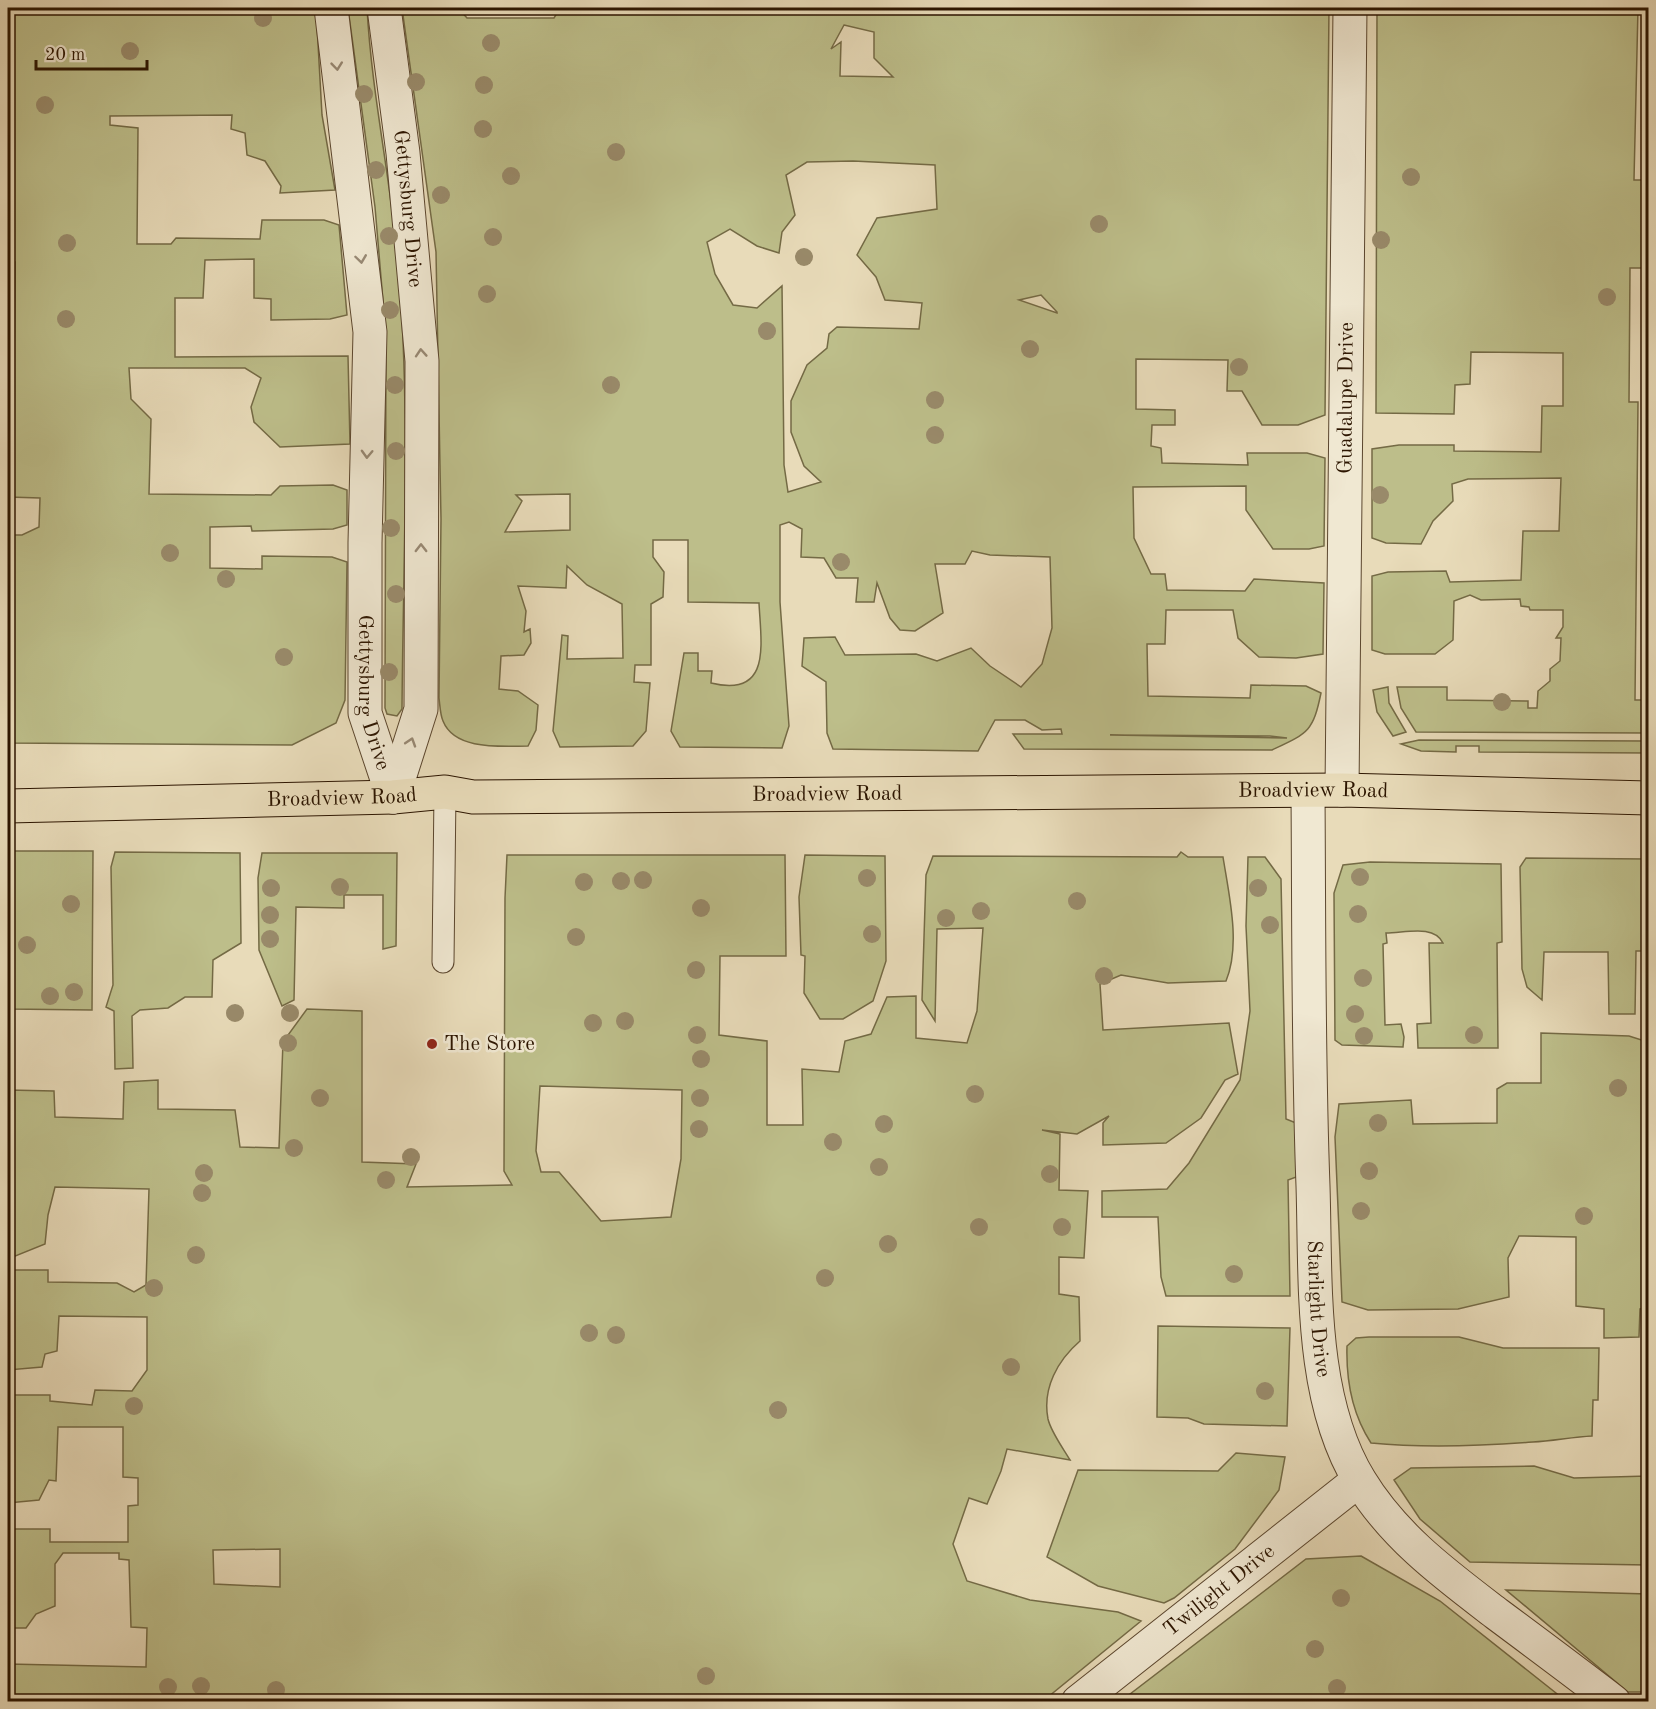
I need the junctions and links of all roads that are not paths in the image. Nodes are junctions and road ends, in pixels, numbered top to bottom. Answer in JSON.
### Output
{"nodes":[{"id":1,"x":331,"y":8,"type":"edge"},
{"id":2,"x":384,"y":8,"type":"edge"},
{"id":3,"x":1350,"y":8,"type":"edge"},
{"id":4,"x":1342,"y":790,"type":"junction"},
{"id":5,"x":1308,"y":791,"type":"junction"},
{"id":6,"x":445,"y":792,"type":"junction"},
{"id":7,"x":393,"y":797,"type":"junction"},
{"id":8,"x":1648,"y":798,"type":"edge"},
{"id":9,"x":8,"y":806,"type":"edge"},
{"id":10,"x":443,"y":962,"type":"dead end"},
{"id":11,"x":1359,"y":1480,"type":"junction"},
{"id":12,"x":1078,"y":1701,"type":"edge"},
{"id":13,"x":1614,"y":1701,"type":"edge"}],
"edges":[{"from":1,"to":7,"type":"street","name":"Gettysburg Drive","one_way":true},
{"from":7,"to":2,"type":"street","name":"Gettysburg Drive","one_way":true},
{"from":3,"to":4,"type":"street","name":"Guadalupe Drive"},
{"from":4,"to":5,"type":"main road","name":"Broadview Road"},
{"from":4,"to":8,"type":"main road","name":"Broadview Road"},
{"from":5,"to":6,"type":"main road","name":"Broadview Road"},
{"from":5,"to":11,"type":"street","name":"Starlight Drive"},
{"from":6,"to":7,"type":"main road","name":"Broadview Road"},
{"from":6,"to":10,"type":"lane"},
{"from":7,"to":9,"type":"main road","name":"Broadview Road"},
{"from":11,"to":12,"type":"street","name":"Twilight Drive"},
{"from":11,"to":13,"type":"street","name":"Starlight Drive"}]}
